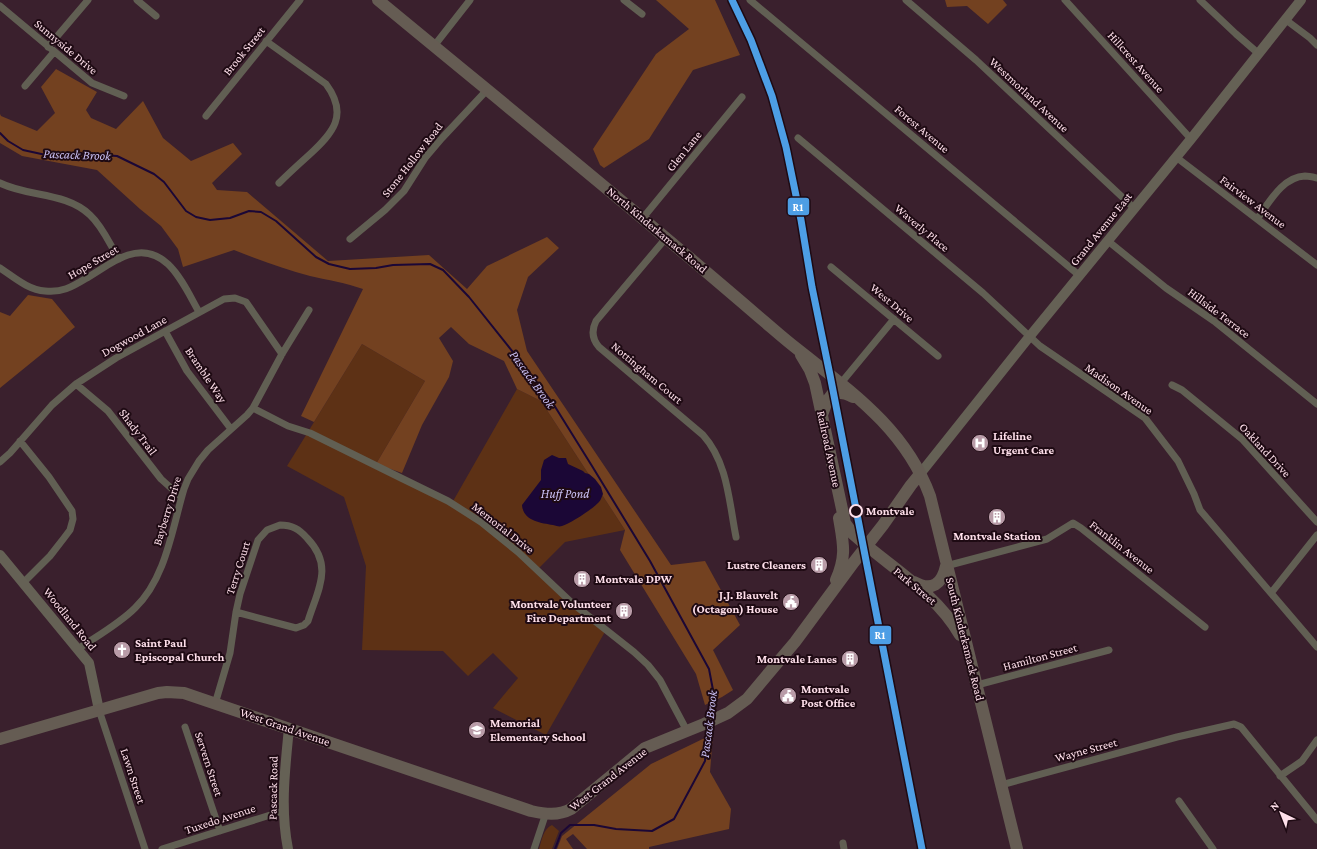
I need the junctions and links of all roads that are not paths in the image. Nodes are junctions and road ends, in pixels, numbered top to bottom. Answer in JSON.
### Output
{"nodes":[{"id":1,"x":88,"y":0,"type":"edge"},
{"id":2,"x":137,"y":0,"type":"edge"},
{"id":3,"x":300,"y":0,"type":"edge"},
{"id":4,"x":378,"y":0,"type":"edge"},
{"id":5,"x":470,"y":0,"type":"edge"},
{"id":6,"x":624,"y":0,"type":"edge"},
{"id":7,"x":750,"y":0,"type":"edge"},
{"id":8,"x":906,"y":0,"type":"edge"},
{"id":9,"x":1065,"y":0,"type":"edge"},
{"id":10,"x":1200,"y":0,"type":"edge"},
{"id":11,"x":1301,"y":0,"type":"edge"},
{"id":12,"x":0,"y":6,"type":"edge"},
{"id":13,"x":642,"y":14,"type":"dead end"},
{"id":14,"x":156,"y":16,"type":"dead end"},
{"id":15,"x":1286,"y":20,"type":"junction"},
{"id":16,"x":266,"y":41,"type":"junction"},
{"id":17,"x":1317,"y":45,"type":"edge"},
{"id":18,"x":434,"y":46,"type":"junction"},
{"id":19,"x":51,"y":49,"type":"junction"},
{"id":20,"x":1259,"y":54,"type":"junction"},
{"id":21,"x":25,"y":86,"type":"dead end"},
{"id":22,"x":486,"y":90,"type":"junction"},
{"id":23,"x":124,"y":96,"type":"dead end"},
{"id":24,"x":742,"y":97,"type":"dead end"},
{"id":25,"x":206,"y":116,"type":"dead end"},
{"id":26,"x":798,"y":138,"type":"dead end"},
{"id":27,"x":1191,"y":139,"type":"junction"},
{"id":28,"x":1176,"y":157,"type":"junction"},
{"id":29,"x":1317,"y":178,"type":"edge"},
{"id":30,"x":0,"y":183,"type":"edge"},
{"id":31,"x":279,"y":183,"type":"dead end"},
{"id":32,"x":1135,"y":209,"type":"junction"},
{"id":33,"x":642,"y":219,"type":"junction"},
{"id":34,"x":1257,"y":219,"type":"junction"},
{"id":35,"x":666,"y":238,"type":"junction"},
{"id":36,"x":350,"y":239,"type":"dead end"},
{"id":37,"x":1108,"y":241,"type":"junction"},
{"id":38,"x":119,"y":259,"type":"junction"},
{"id":39,"x":1317,"y":265,"type":"edge"},
{"id":40,"x":831,"y":267,"type":"dead end"},
{"id":41,"x":0,"y":268,"type":"edge"},
{"id":42,"x":1080,"y":276,"type":"junction"},
{"id":43,"x":309,"y":310,"type":"dead end"},
{"id":44,"x":199,"y":312,"type":"junction"},
{"id":45,"x":894,"y":319,"type":"junction"},
{"id":46,"x":165,"y":331,"type":"junction"},
{"id":47,"x":1030,"y":336,"type":"junction"},
{"id":48,"x":795,"y":348,"type":"junction"},
{"id":49,"x":282,"y":354,"type":"junction"},
{"id":50,"x":938,"y":356,"type":"dead end"},
{"id":51,"x":841,"y":383,"type":"junction"},
{"id":52,"x":76,"y":384,"type":"junction"},
{"id":53,"x":1172,"y":384,"type":"dead end"},
{"id":54,"x":833,"y":393,"type":"junction"},
{"id":55,"x":1317,"y":404,"type":"edge"},
{"id":56,"x":253,"y":408,"type":"junction"},
{"id":57,"x":872,"y":411,"type":"junction"},
{"id":58,"x":822,"y":415,"type":"junction"},
{"id":59,"x":231,"y":429,"type":"junction"},
{"id":60,"x":20,"y":441,"type":"junction"},
{"id":61,"x":0,"y":462,"type":"edge"},
{"id":62,"x":920,"y":474,"type":"junction"},
{"id":63,"x":181,"y":496,"type":"junction"},
{"id":64,"x":840,"y":503,"type":"junction"},
{"id":65,"x":1317,"y":522,"type":"edge"},
{"id":66,"x":1317,"y":535,"type":"edge"},
{"id":67,"x":736,"y":537,"type":"dead end"},
{"id":68,"x":868,"y":546,"type":"junction"},
{"id":69,"x":0,"y":555,"type":"edge"},
{"id":70,"x":946,"y":566,"type":"junction"},
{"id":71,"x":906,"y":578,"type":"junction"},
{"id":72,"x":23,"y":583,"type":"junction"},
{"id":73,"x":832,"y":593,"type":"junction"},
{"id":74,"x":1271,"y":593,"type":"junction"},
{"id":75,"x":236,"y":612,"type":"junction"},
{"id":76,"x":1206,"y":627,"type":"dead end"},
{"id":77,"x":1317,"y":647,"type":"edge"},
{"id":78,"x":78,"y":649,"type":"junction"},
{"id":79,"x":1108,"y":650,"type":"dead end"},
{"id":80,"x":968,"y":652,"type":"junction"},
{"id":81,"x":976,"y":685,"type":"junction"},
{"id":82,"x":215,"y":704,"type":"junction"},
{"id":83,"x":99,"y":710,"type":"junction"},
{"id":84,"x":185,"y":727,"type":"dead end"},
{"id":85,"x":288,"y":728,"type":"junction"},
{"id":86,"x":687,"y":731,"type":"junction"},
{"id":87,"x":0,"y":739,"type":"edge"},
{"id":88,"x":1317,"y":740,"type":"edge"},
{"id":89,"x":1280,"y":776,"type":"junction"},
{"id":90,"x":1001,"y":785,"type":"junction"},
{"id":91,"x":1178,"y":801,"type":"dead end"},
{"id":92,"x":284,"y":811,"type":"junction"},
{"id":93,"x":546,"y":813,"type":"junction"},
{"id":94,"x":1317,"y":820,"type":"edge"},
{"id":95,"x":220,"y":831,"type":"junction"},
{"id":96,"x":145,"y":849,"type":"edge"},
{"id":97,"x":162,"y":849,"type":"edge"},
{"id":98,"x":288,"y":849,"type":"edge"},
{"id":99,"x":534,"y":849,"type":"edge"},
{"id":100,"x":1017,"y":849,"type":"edge"},
{"id":101,"x":1213,"y":849,"type":"edge"}],
"edges":[{"from":1,"to":19,"type":"street"},
{"from":2,"to":14,"type":"street"},
{"from":3,"to":16,"type":"street","name":"Brook Street"},
{"from":4,"to":18,"type":"main road","name":"North Kinderkamack Road"},
{"from":5,"to":18,"type":"street"},
{"from":6,"to":13,"type":"street"},
{"from":7,"to":42,"type":"street","name":"Forest Avenue"},
{"from":8,"to":32,"type":"street","name":"Westmorland Avenue"},
{"from":9,"to":27,"type":"street","name":"Hillcrest Avenue"},
{"from":10,"to":20,"type":"street"},
{"from":11,"to":15,"type":"main road","name":"Grand Avenue East"},
{"from":12,"to":19,"type":"street","name":"Sunnyside Drive"},
{"from":15,"to":17,"type":"street"},
{"from":15,"to":20,"type":"main road","name":"Grand Avenue East"},
{"from":16,"to":25,"type":"street","name":"Brook Street"},
{"from":16,"to":31,"type":"street"},
{"from":18,"to":22,"type":"main road","name":"North Kinderkamack Road"},
{"from":19,"to":21,"type":"street"},
{"from":19,"to":23,"type":"street","name":"Sunnyside Drive"},
{"from":20,"to":27,"type":"main road","name":"Grand Avenue East"},
{"from":22,"to":33,"type":"main road","name":"North Kinderkamack Road"},
{"from":22,"to":36,"type":"street","name":"Stone Hollow Road"},
{"from":24,"to":33,"type":"street","name":"Glen Lane"},
{"from":26,"to":47,"type":"street","name":"Waverly Place"},
{"from":27,"to":28,"type":"main road","name":"Grand Avenue East"},
{"from":28,"to":32,"type":"main road","name":"Grand Avenue East"},
{"from":28,"to":34,"type":"street","name":"Fairview Avenue"},
{"from":29,"to":34,"type":"street"},
{"from":30,"to":38,"type":"street"},
{"from":32,"to":37,"type":"main road","name":"Grand Avenue East"},
{"from":33,"to":35,"type":"main road","name":"North Kinderkamack Road"},
{"from":34,"to":39,"type":"street","name":"Fairview Avenue"},
{"from":35,"to":48,"type":"main road","name":"North Kinderkamack Road"},
{"from":35,"to":67,"type":"street","name":"Nottingham Court"},
{"from":37,"to":42,"type":"main road","name":"Grand Avenue East"},
{"from":37,"to":55,"type":"street","name":"Hillside Terrace"},
{"from":38,"to":41,"type":"street","name":"Hope Street"},
{"from":38,"to":44,"type":"street","name":"Hope Street"},
{"from":40,"to":45,"type":"street","name":"West Drive"},
{"from":42,"to":47,"type":"main road","name":"Grand Avenue East"},
{"from":43,"to":49,"type":"street","name":"Bayberry Drive"},
{"from":44,"to":46,"type":"street","name":"Dogwood Lane"},
{"from":44,"to":49,"type":"street","name":"Dogwood Lane"},
{"from":45,"to":50,"type":"street","name":"West Drive"},
{"from":45,"to":51,"type":"street"},
{"from":46,"to":52,"type":"street","name":"Dogwood Lane"},
{"from":46,"to":59,"type":"street","name":"Bramble Way"},
{"from":47,"to":62,"type":"main road","name":"Grand Avenue East"},
{"from":47,"to":74,"type":"street","name":"Madison Avenue"},
{"from":48,"to":51,"type":"main road","name":"North Kinderkamack Road"},
{"from":48,"to":58,"type":"main road","name":"Railroad Avenue"},
{"from":49,"to":56,"type":"street","name":"Bayberry Drive"},
{"from":51,"to":54,"type":"main road"},
{"from":51,"to":57,"type":"main road","name":"North Kinderkamack Road"},
{"from":52,"to":60,"type":"street","name":"Dogwood Lane"},
{"from":52,"to":63,"type":"street","name":"Shady Trail"},
{"from":53,"to":65,"type":"street","name":"Oakland Drive"},
{"from":54,"to":57,"type":"main road"},
{"from":54,"to":58,"type":"main road"},
{"from":56,"to":59,"type":"street","name":"Bayberry Drive"},
{"from":56,"to":86,"type":"street","name":"Memorial Drive"},
{"from":57,"to":62,"type":"main road","name":"North Kinderkamack Road"},
{"from":58,"to":64,"type":"main road","name":"Railroad Avenue"},
{"from":59,"to":63,"type":"street","name":"Bayberry Drive"},
{"from":60,"to":61,"type":"street","name":"Dogwood Lane"},
{"from":60,"to":72,"type":"street"},
{"from":62,"to":68,"type":"main road","name":"West Grand Avenue"},
{"from":62,"to":70,"type":"main road","name":"South Kinderkamack Road"},
{"from":63,"to":78,"type":"street","name":"Bayberry Drive"},
{"from":64,"to":68,"type":"main road","name":"Railroad Avenue"},
{"from":64,"to":73,"type":"main road"},
{"from":66,"to":74,"type":"street"},
{"from":68,"to":71,"type":"main road","name":"Park Street"},
{"from":68,"to":73,"type":"main road","name":"West Grand Avenue"},
{"from":69,"to":72,"type":"main road","name":"Woodland Road"},
{"from":70,"to":71,"type":"main road"},
{"from":70,"to":76,"type":"street","name":"Franklin Avenue"},
{"from":70,"to":80,"type":"main road","name":"South Kinderkamack Road"},
{"from":71,"to":80,"type":"main road","name":"Park Street"},
{"from":72,"to":78,"type":"main road","name":"Woodland Road"},
{"from":73,"to":86,"type":"main road","name":"West Grand Avenue"},
{"from":74,"to":77,"type":"street","name":"Madison Avenue"},
{"from":75,"to":75,"type":"street","name":"Terry Court"},
{"from":75,"to":82,"type":"street","name":"Terry Court"},
{"from":78,"to":83,"type":"main road","name":"Woodland Road"},
{"from":79,"to":81,"type":"street","name":"Hamilton Street"},
{"from":80,"to":81,"type":"main road","name":"South Kinderkamack Road"},
{"from":81,"to":90,"type":"main road","name":"South Kinderkamack Road"},
{"from":82,"to":83,"type":"main road","name":"West Grand Avenue"},
{"from":82,"to":85,"type":"main road","name":"West Grand Avenue"},
{"from":83,"to":87,"type":"main road","name":"West Grand Avenue"},
{"from":83,"to":96,"type":"street","name":"Lawn Street"},
{"from":84,"to":95,"type":"street","name":"Servern Street"},
{"from":85,"to":92,"type":"main road","name":"Pascack Road"},
{"from":85,"to":93,"type":"main road","name":"West Grand Avenue"},
{"from":86,"to":93,"type":"main road","name":"West Grand Avenue"},
{"from":88,"to":89,"type":"street"},
{"from":89,"to":90,"type":"street","name":"Wayne Street"},
{"from":89,"to":94,"type":"street"},
{"from":90,"to":100,"type":"main road","name":"South Kinderkamack Road"},
{"from":91,"to":101,"type":"street"},
{"from":92,"to":95,"type":"street","name":"Tuxedo Avenue"},
{"from":92,"to":98,"type":"main road","name":"Pascack Road"},
{"from":93,"to":99,"type":"street"},
{"from":95,"to":97,"type":"street","name":"Tuxedo Avenue"}]}
